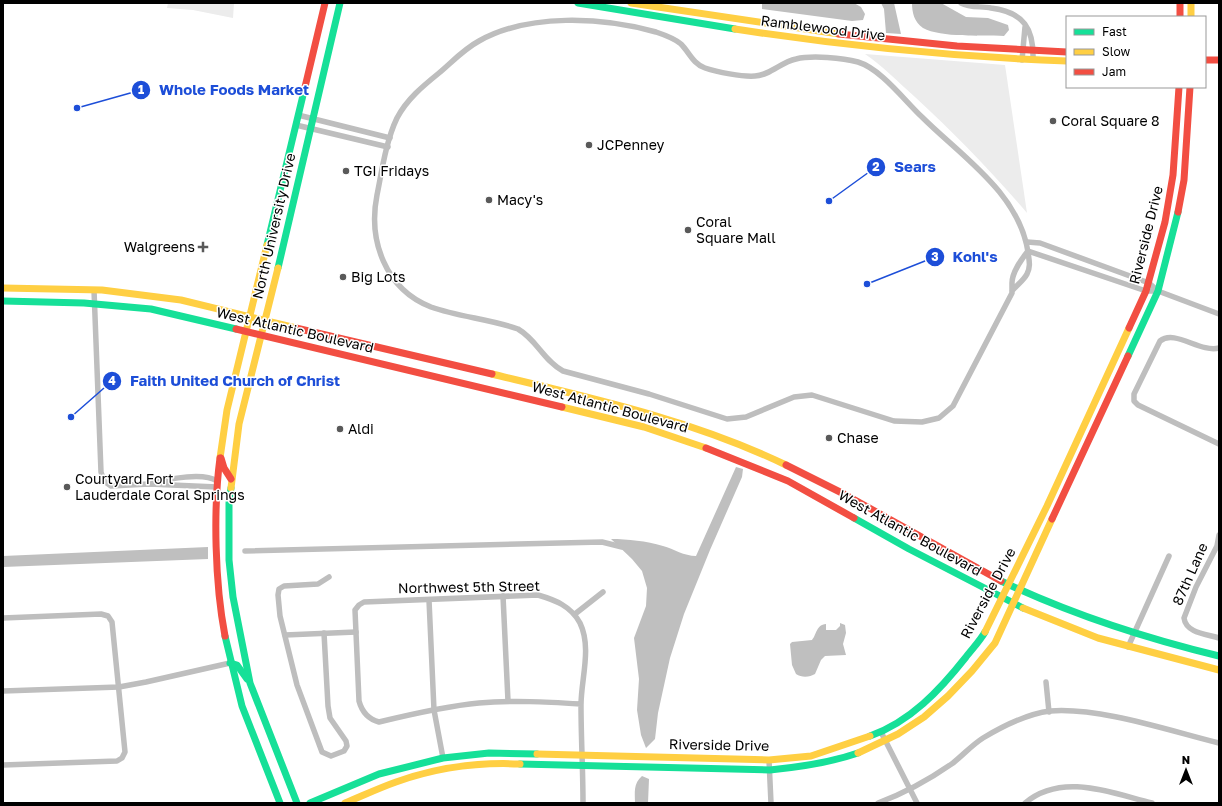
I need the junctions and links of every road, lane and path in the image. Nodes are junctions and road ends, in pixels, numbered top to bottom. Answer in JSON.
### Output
{"nodes":[{"id":1,"x":325,"y":3,"type":"edge"},
{"id":2,"x":340,"y":3,"type":"edge"},
{"id":3,"x":578,"y":3,"type":"edge"},
{"id":4,"x":631,"y":3,"type":"edge"},
{"id":5,"x":961,"y":3,"type":"edge"},
{"id":6,"x":1180,"y":3,"type":"edge"},
{"id":7,"x":1191,"y":3,"type":"edge"},
{"id":8,"x":1180,"y":16,"type":"edge"},
{"id":9,"x":1191,"y":16,"type":"edge"},
{"id":10,"x":1025,"y":27,"type":"junction"},
{"id":11,"x":1023,"y":51,"type":"junction"},
{"id":12,"x":1033,"y":51,"type":"junction"},
{"id":13,"x":1066,"y":52,"type":"edge"},
{"id":14,"x":1022,"y":60,"type":"junction"},
{"id":15,"x":1033,"y":60,"type":"junction"},
{"id":16,"x":1206,"y":60,"type":"edge"},
{"id":17,"x":1219,"y":60,"type":"edge"},
{"id":18,"x":1066,"y":61,"type":"edge"},
{"id":19,"x":1179,"y":88,"type":"edge"},
{"id":20,"x":1190,"y":88,"type":"edge"},
{"id":21,"x":298,"y":115,"type":"junction"},
{"id":22,"x":313,"y":118,"type":"junction"},
{"id":23,"x":296,"y":125,"type":"junction"},
{"id":24,"x":310,"y":129,"type":"junction"},
{"id":25,"x":390,"y":138,"type":"junction"},
{"id":26,"x":388,"y":147,"type":"junction"},
{"id":27,"x":1027,"y":242,"type":"junction"},
{"id":28,"x":1028,"y":251,"type":"junction"},
{"id":29,"x":1149,"y":283,"type":"junction"},
{"id":30,"x":3,"y":288,"type":"edge"},
{"id":31,"x":94,"y":290,"type":"junction"},
{"id":32,"x":1012,"y":291,"type":"junction"},
{"id":33,"x":1146,"y":291,"type":"junction"},
{"id":34,"x":1158,"y":291,"type":"junction"},
{"id":35,"x":3,"y":301,"type":"edge"},
{"id":36,"x":94,"y":303,"type":"junction"},
{"id":37,"x":1219,"y":314,"type":"edge"},
{"id":38,"x":249,"y":316,"type":"junction"},
{"id":39,"x":265,"y":321,"type":"junction"},
{"id":40,"x":245,"y":332,"type":"junction"},
{"id":41,"x":261,"y":336,"type":"junction"},
{"id":42,"x":1219,"y":348,"type":"edge"},
{"id":43,"x":1219,"y":444,"type":"edge"},
{"id":44,"x":220,"y":453,"type":"junction"},
{"id":45,"x":231,"y":479,"type":"junction"},
{"id":46,"x":149,"y":484,"type":"junction"},
{"id":47,"x":217,"y":484,"type":"junction"},
{"id":48,"x":229,"y":503,"type":"junction"},
{"id":49,"x":1219,"y":535,"type":"edge"},
{"id":50,"x":1218,"y":546,"type":"edge"},
{"id":51,"x":1169,"y":556,"type":"dead end"},
{"id":52,"x":329,"y":577,"type":"dead end"},
{"id":53,"x":1009,"y":584,"type":"junction"},
{"id":54,"x":1020,"y":590,"type":"junction"},
{"id":55,"x":603,"y":592,"type":"dead end"},
{"id":56,"x":503,"y":596,"type":"junction"},
{"id":57,"x":1002,"y":598,"type":"junction"},
{"id":58,"x":428,"y":600,"type":"junction"},
{"id":59,"x":1014,"y":604,"type":"junction"},
{"id":60,"x":575,"y":614,"type":"junction"},
{"id":61,"x":3,"y":618,"type":"edge"},
{"id":62,"x":356,"y":632,"type":"junction"},
{"id":63,"x":324,"y":633,"type":"junction"},
{"id":64,"x":1134,"y":633,"type":"junction"},
{"id":65,"x":285,"y":635,"type":"junction"},
{"id":66,"x":1219,"y":638,"type":"edge"},
{"id":67,"x":1128,"y":647,"type":"junction"},
{"id":68,"x":1219,"y":656,"type":"edge"},
{"id":69,"x":230,"y":663,"type":"junction"},
{"id":70,"x":1219,"y":670,"type":"edge"},
{"id":71,"x":1046,"y":682,"type":"dead end"},
{"id":72,"x":250,"y":683,"type":"junction"},
{"id":73,"x":119,"y":687,"type":"junction"},
{"id":74,"x":3,"y":691,"type":"edge"},
{"id":75,"x":508,"y":701,"type":"junction"},
{"id":76,"x":581,"y":704,"type":"junction"},
{"id":77,"x":434,"y":710,"type":"junction"},
{"id":78,"x":1049,"y":712,"type":"junction"},
{"id":79,"x":881,"y":732,"type":"junction"},
{"id":80,"x":886,"y":741,"type":"junction"},
{"id":81,"x":1219,"y":743,"type":"edge"},
{"id":82,"x":582,"y":754,"type":"junction"},
{"id":83,"x":443,"y":758,"type":"junction"},
{"id":84,"x":769,"y":760,"type":"junction"},
{"id":85,"x":582,"y":764,"type":"junction"},
{"id":86,"x":3,"y":765,"type":"edge"},
{"id":87,"x":770,"y":770,"type":"junction"},
{"id":88,"x":910,"y":789,"type":"junction"},
{"id":89,"x":280,"y":803,"type":"edge"},
{"id":90,"x":297,"y":803,"type":"edge"},
{"id":91,"x":310,"y":803,"type":"edge"},
{"id":92,"x":345,"y":803,"type":"edge"},
{"id":93,"x":583,"y":803,"type":"edge"},
{"id":94,"x":771,"y":803,"type":"edge"},
{"id":95,"x":878,"y":803,"type":"edge"},
{"id":96,"x":916,"y":803,"type":"edge"},
{"id":97,"x":1025,"y":803,"type":"edge"},
{"id":98,"x":1152,"y":803,"type":"edge"}],
"edges":[{"from":1,"to":21,"type":"main road","name":"North University Drive"},
{"from":2,"to":22,"type":"main road","name":"North University Drive"},
{"from":3,"to":14,"type":"main road","name":"Ramblewood Drive"},
{"from":4,"to":11,"type":"main road","name":"Ramblewood Drive"},
{"from":5,"to":10,"type":"street"},
{"from":6,"to":8,"type":"main road"},
{"from":7,"to":9,"type":"main road"},
{"from":10,"to":11,"type":"street"},
{"from":10,"to":12,"type":"street"},
{"from":11,"to":12,"type":"main road","name":"Ramblewood Drive"},
{"from":11,"to":14,"type":"street"},
{"from":12,"to":13,"type":"main road","name":"Ramblewood Drive"},
{"from":12,"to":15,"type":"street"},
{"from":14,"to":15,"type":"main road","name":"Ramblewood Drive"},
{"from":15,"to":18,"type":"main road","name":"Ramblewood Drive"},
{"from":16,"to":17,"type":"main road"},
{"from":19,"to":29,"type":"main road","name":"Riverside Drive"},
{"from":20,"to":34,"type":"main road","name":"Riverside Drive"},
{"from":21,"to":22,"type":"street"},
{"from":21,"to":23,"type":"main road","name":"North University Drive"},
{"from":22,"to":24,"type":"main road","name":"North University Drive"},
{"from":22,"to":25,"type":"street"},
{"from":23,"to":24,"type":"street"},
{"from":23,"to":38,"type":"main road","name":"North University Drive"},
{"from":24,"to":26,"type":"street"},
{"from":24,"to":39,"type":"main road","name":"North University Drive"},
{"from":25,"to":26,"type":"street"},
{"from":25,"to":27,"type":"street"},
{"from":26,"to":32,"type":"street"},
{"from":27,"to":28,"type":"street"},
{"from":27,"to":29,"type":"street"},
{"from":28,"to":32,"type":"street"},
{"from":28,"to":32,"type":"street"},
{"from":28,"to":33,"type":"street"},
{"from":29,"to":33,"type":"main road","name":"Riverside Drive"},
{"from":29,"to":34,"type":"street"},
{"from":30,"to":31,"type":"main road","name":"West Atlantic Boulevard"},
{"from":31,"to":36,"type":"street"},
{"from":31,"to":38,"type":"main road","name":"West Atlantic Boulevard"},
{"from":33,"to":34,"type":"street"},
{"from":33,"to":53,"type":"main road","name":"Riverside Drive"},
{"from":34,"to":37,"type":"street"},
{"from":34,"to":54,"type":"main road","name":"Riverside Drive"},
{"from":35,"to":36,"type":"main road","name":"West Atlantic Boulevard"},
{"from":36,"to":40,"type":"main road","name":"West Atlantic Boulevard"},
{"from":36,"to":46,"type":"street"},
{"from":38,"to":39,"type":"main road","name":"West Atlantic Boulevard"},
{"from":38,"to":40,"type":"main road","name":"North University Drive"},
{"from":39,"to":41,"type":"main road","name":"North University Drive"},
{"from":39,"to":53,"type":"main road","name":"West Atlantic Boulevard"},
{"from":40,"to":41,"type":"main road","name":"West Atlantic Boulevard"},
{"from":40,"to":44,"type":"main road","name":"North University Drive"},
{"from":41,"to":45,"type":"main road","name":"North University Drive"},
{"from":41,"to":57,"type":"main road","name":"West Atlantic Boulevard"},
{"from":42,"to":43,"type":"street"},
{"from":44,"to":45,"type":"main road"},
{"from":44,"to":47,"type":"main road","name":"North University Drive"},
{"from":45,"to":48,"type":"main road","name":"North University Drive"},
{"from":46,"to":47,"type":"street"},
{"from":46,"to":47,"type":"street"},
{"from":47,"to":48,"type":"main road"},
{"from":47,"to":69,"type":"main road","name":"North University Drive"},
{"from":48,"to":72,"type":"main road","name":"North University Drive"},
{"from":49,"to":50,"type":"street","name":"87th Lane"},
{"from":50,"to":66,"type":"street","name":"87th Lane"},
{"from":51,"to":64,"type":"street"},
{"from":52,"to":65,"type":"street"},
{"from":53,"to":54,"type":"main road","name":"West Atlantic Boulevard"},
{"from":53,"to":57,"type":"main road","name":"Riverside Drive"},
{"from":54,"to":59,"type":"main road","name":"Riverside Drive"},
{"from":54,"to":64,"type":"main road","name":"West Atlantic Boulevard"},
{"from":55,"to":60,"type":"street"},
{"from":56,"to":58,"type":"street","name":"Northwest 5th Street"},
{"from":56,"to":60,"type":"street","name":"Northwest 5th Street"},
{"from":56,"to":75,"type":"street"},
{"from":57,"to":59,"type":"main road","name":"West Atlantic Boulevard"},
{"from":57,"to":79,"type":"main road","name":"Riverside Drive"},
{"from":58,"to":62,"type":"street","name":"Northwest 5th Street"},
{"from":58,"to":77,"type":"street"},
{"from":59,"to":67,"type":"main road","name":"West Atlantic Boulevard"},
{"from":59,"to":80,"type":"main road","name":"Riverside Drive"},
{"from":60,"to":76,"type":"street"},
{"from":61,"to":73,"type":"street"},
{"from":62,"to":63,"type":"street"},
{"from":62,"to":77,"type":"street"},
{"from":63,"to":65,"type":"street"},
{"from":63,"to":65,"type":"street"},
{"from":64,"to":67,"type":"street"},
{"from":64,"to":68,"type":"main road","name":"West Atlantic Boulevard"},
{"from":67,"to":70,"type":"main road","name":"West Atlantic Boulevard"},
{"from":69,"to":72,"type":"main road"},
{"from":69,"to":73,"type":"street"},
{"from":69,"to":89,"type":"main road","name":"North University Drive"},
{"from":71,"to":78,"type":"street"},
{"from":72,"to":90,"type":"main road","name":"North University Drive"},
{"from":73,"to":74,"type":"street"},
{"from":73,"to":86,"type":"street"},
{"from":75,"to":76,"type":"street"},
{"from":75,"to":77,"type":"street"},
{"from":76,"to":82,"type":"street"},
{"from":77,"to":83,"type":"street"},
{"from":78,"to":81,"type":"street"},
{"from":78,"to":88,"type":"street"},
{"from":79,"to":80,"type":"street"},
{"from":79,"to":84,"type":"main road","name":"Riverside Drive"},
{"from":80,"to":87,"type":"main road","name":"Riverside Drive"},
{"from":80,"to":88,"type":"street"},
{"from":82,"to":83,"type":"main road","name":"Riverside Drive"},
{"from":82,"to":84,"type":"main road","name":"Riverside Drive"},
{"from":82,"to":85,"type":"street"},
{"from":83,"to":91,"type":"main road","name":"Riverside Drive"},
{"from":84,"to":87,"type":"street"},
{"from":85,"to":87,"type":"main road","name":"Riverside Drive"},
{"from":85,"to":92,"type":"main road","name":"Riverside Drive"},
{"from":85,"to":93,"type":"street"},
{"from":87,"to":94,"type":"street"},
{"from":88,"to":95,"type":"street"},
{"from":88,"to":96,"type":"street"},
{"from":97,"to":98,"type":"street"}]}
